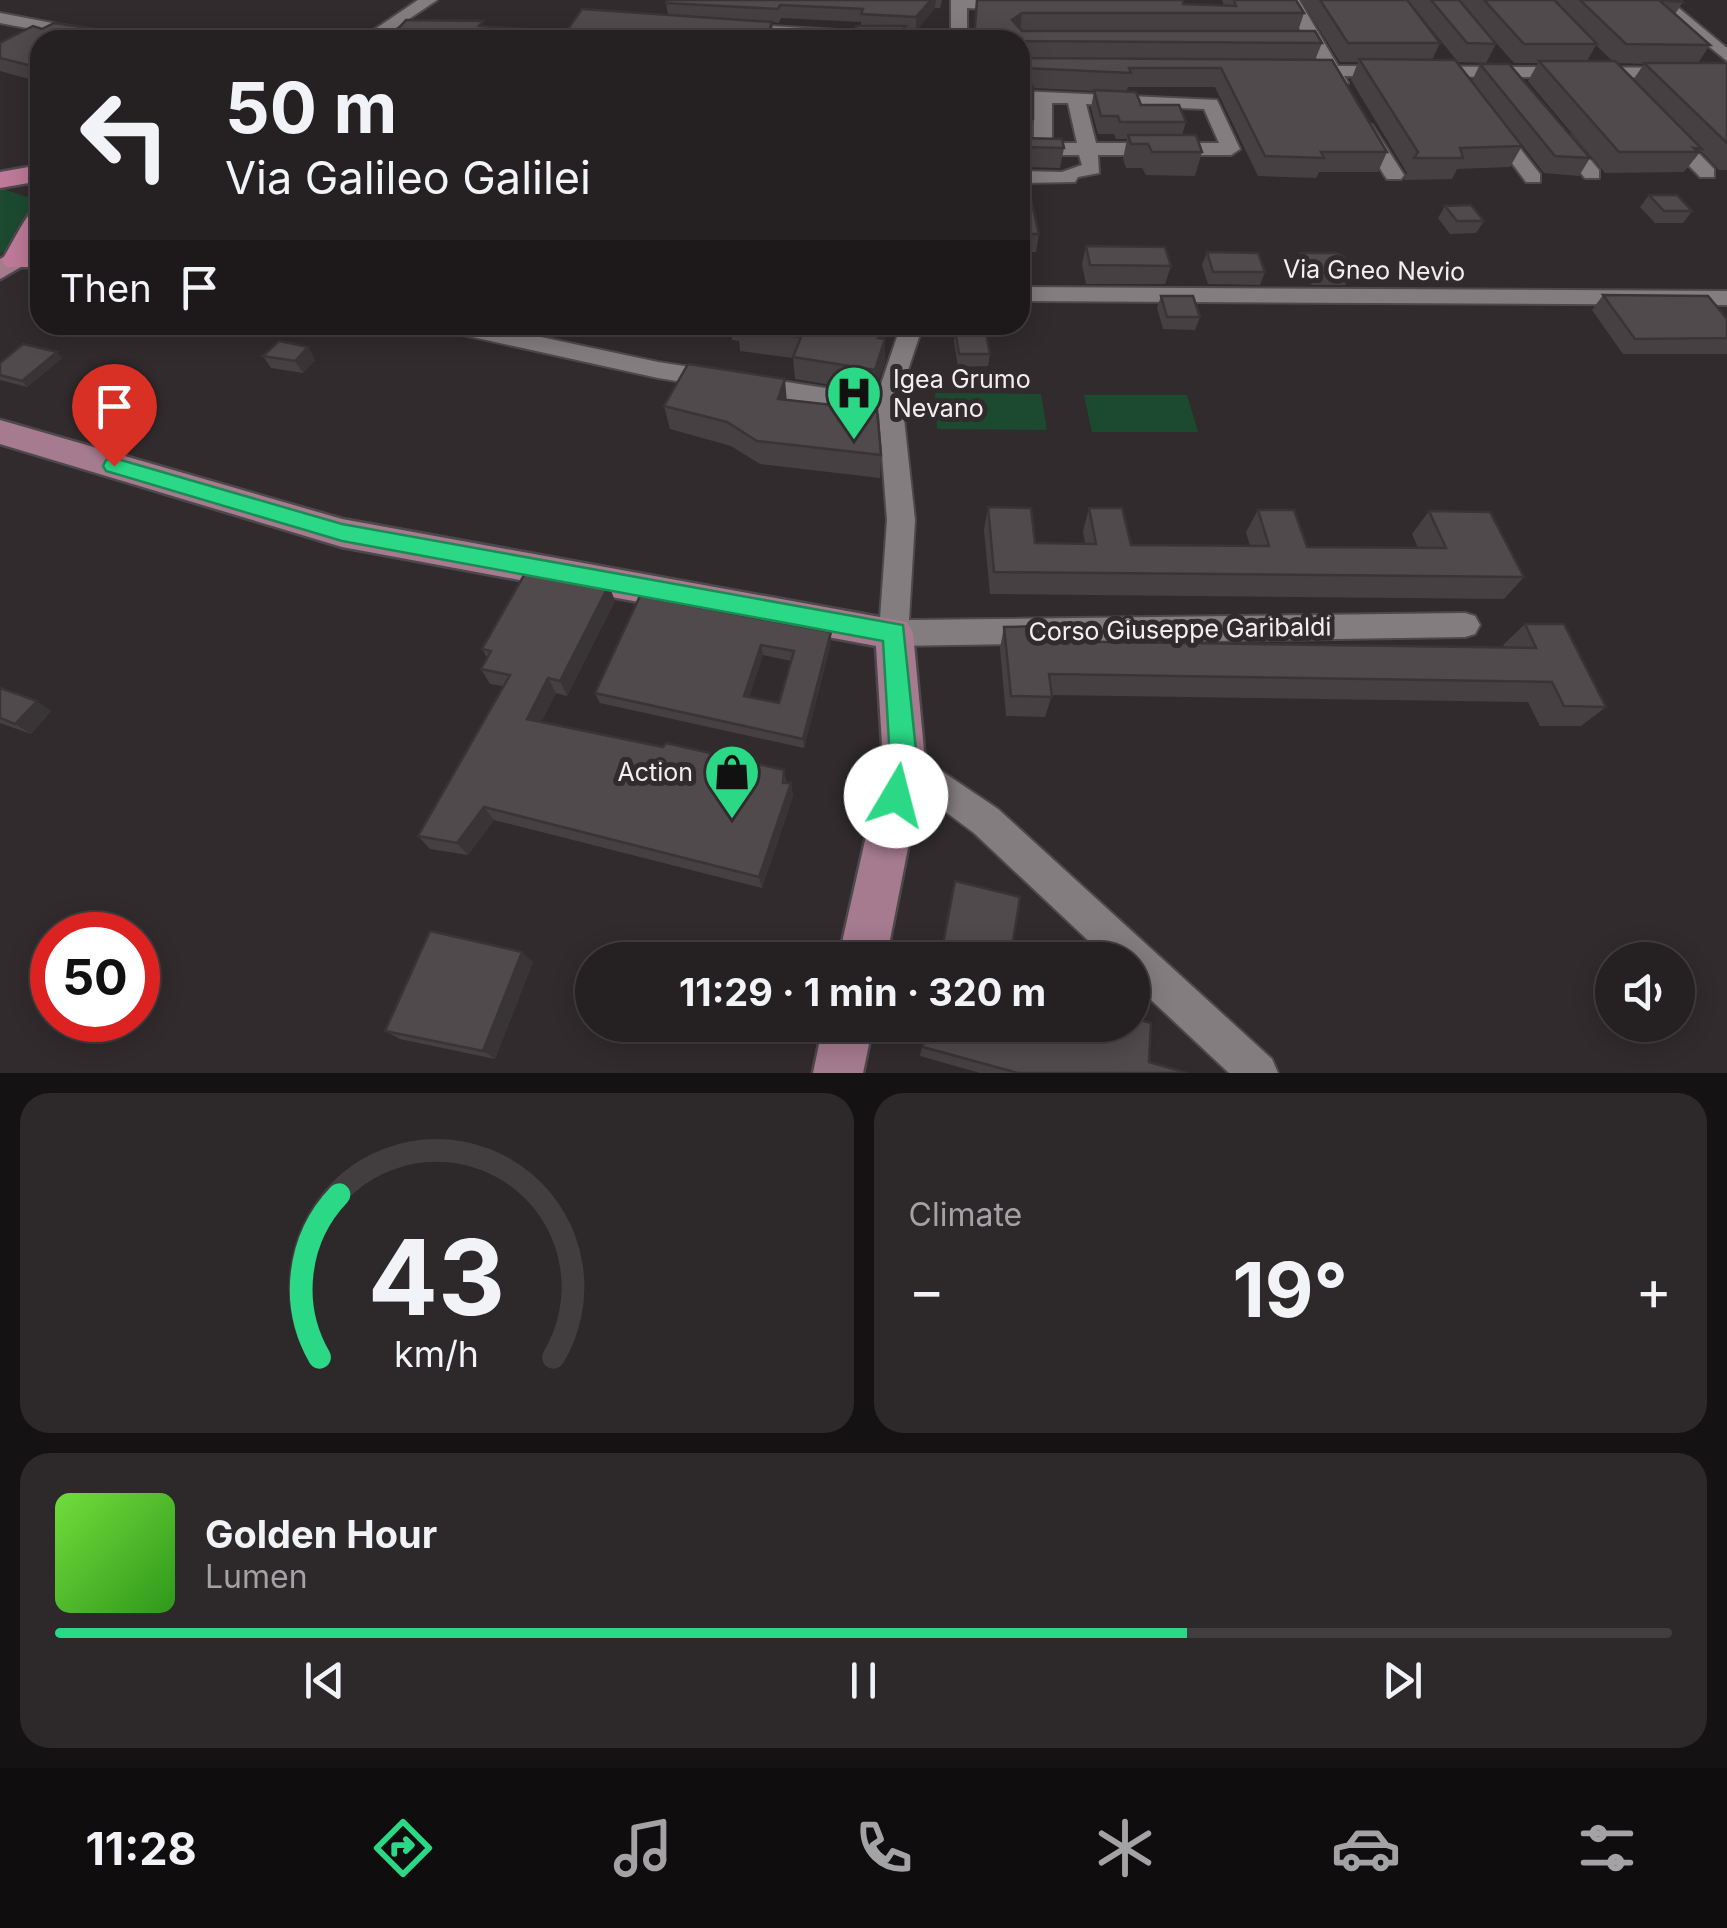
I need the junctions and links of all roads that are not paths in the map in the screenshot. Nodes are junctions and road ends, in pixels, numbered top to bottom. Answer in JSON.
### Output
{"nodes":[{"id":1,"x":429,"y":0,"type":"edge"},
{"id":2,"x":1291,"y":0,"type":"edge"},
{"id":3,"x":1660,"y":0,"type":"edge"},
{"id":4,"x":1678,"y":0,"type":"edge"},
{"id":5,"x":959,"y":2,"type":"edge"},
{"id":6,"x":1037,"y":6,"type":"edge"},
{"id":7,"x":0,"y":18,"type":"edge"},
{"id":8,"x":714,"y":28,"type":"edge"},
{"id":9,"x":63,"y":30,"type":"edge"},
{"id":10,"x":382,"y":30,"type":"edge"},
{"id":11,"x":748,"y":30,"type":"edge"},
{"id":12,"x":958,"y":30,"type":"edge"},
{"id":13,"x":1727,"y":40,"type":"edge"},
{"id":14,"x":1295,"y":41,"type":"edge"},
{"id":15,"x":1315,"y":41,"type":"junction"},
{"id":16,"x":1585,"y":48,"type":"edge"},
{"id":17,"x":1727,"y":56,"type":"edge"},
{"id":18,"x":1274,"y":70,"type":"edge"},
{"id":19,"x":1332,"y":71,"type":"junction"},
{"id":20,"x":1609,"y":72,"type":"junction"},
{"id":21,"x":1727,"y":72,"type":"edge"},
{"id":22,"x":1030,"y":96,"type":"edge"},
{"id":23,"x":1043,"y":97,"type":"junction"},
{"id":24,"x":1076,"y":98,"type":"junction"},
{"id":25,"x":1633,"y":98,"type":"edge"},
{"id":26,"x":1486,"y":118,"type":"edge"},
{"id":27,"x":1658,"y":122,"type":"edge"},
{"id":28,"x":1556,"y":130,"type":"edge"},
{"id":29,"x":1030,"y":149,"type":"edge"},
{"id":30,"x":1043,"y":149,"type":"junction"},
{"id":31,"x":1088,"y":149,"type":"junction"},
{"id":32,"x":1707,"y":173,"type":"dead end"},
{"id":33,"x":1592,"y":174,"type":"edge"},
{"id":34,"x":1394,"y":175,"type":"dead end"},
{"id":35,"x":1030,"y":178,"type":"edge"},
{"id":36,"x":1533,"y":178,"type":"dead end"},
{"id":37,"x":0,"y":181,"type":"edge"},
{"id":38,"x":30,"y":183,"type":"edge"},
{"id":39,"x":1030,"y":294,"type":"edge"},
{"id":40,"x":1727,"y":298,"type":"edge"},
{"id":41,"x":496,"y":335,"type":"edge"},
{"id":42,"x":909,"y":335,"type":"edge"},
{"id":43,"x":891,"y":408,"type":"junction"},
{"id":44,"x":0,"y":432,"type":"edge"},
{"id":45,"x":1464,"y":626,"type":"dead end"},
{"id":46,"x":894,"y":633,"type":"junction"},
{"id":47,"x":904,"y":760,"type":"junction"},
{"id":48,"x":866,"y":942,"type":"edge"},
{"id":49,"x":844,"y":1042,"type":"edge"},
{"id":50,"x":838,"y":1073,"type":"edge"},
{"id":51,"x":1258,"y":1073,"type":"edge"}],
"edges":[{"from":1,"to":10,"type":"street"},
{"from":2,"to":15,"type":"street"},
{"from":3,"to":17,"type":"street"},
{"from":4,"to":13,"type":"street"},
{"from":5,"to":6,"type":"street"},
{"from":5,"to":12,"type":"street"},
{"from":7,"to":9,"type":"street"},
{"from":8,"to":11,"type":"street"},
{"from":14,"to":15,"type":"street"},
{"from":15,"to":19,"type":"street"},
{"from":16,"to":20,"type":"street"},
{"from":18,"to":19,"type":"street"},
{"from":19,"to":20,"type":"street"},
{"from":19,"to":34,"type":"street"},
{"from":20,"to":21,"type":"street"},
{"from":20,"to":25,"type":"street"},
{"from":22,"to":23,"type":"street"},
{"from":23,"to":24,"type":"street"},
{"from":23,"to":30,"type":"street"},
{"from":24,"to":31,"type":"street"},
{"from":24,"to":31,"type":"street"},
{"from":26,"to":36,"type":"street"},
{"from":27,"to":32,"type":"street"},
{"from":28,"to":33,"type":"street"},
{"from":29,"to":30,"type":"street"},
{"from":30,"to":31,"type":"street"},
{"from":31,"to":35,"type":"street"},
{"from":37,"to":38,"type":"highway"},
{"from":39,"to":40,"type":"street","name":"Via Gneo Nevio"},
{"from":41,"to":43,"type":"street"},
{"from":42,"to":43,"type":"street"},
{"from":43,"to":46,"type":"street"},
{"from":44,"to":46,"type":"main road"},
{"from":45,"to":46,"type":"street","name":"Corso Giuseppe Garibaldi"},
{"from":46,"to":47,"type":"main road"},
{"from":47,"to":48,"type":"main road"},
{"from":47,"to":51,"type":"street"},
{"from":49,"to":50,"type":"main road"}]}
